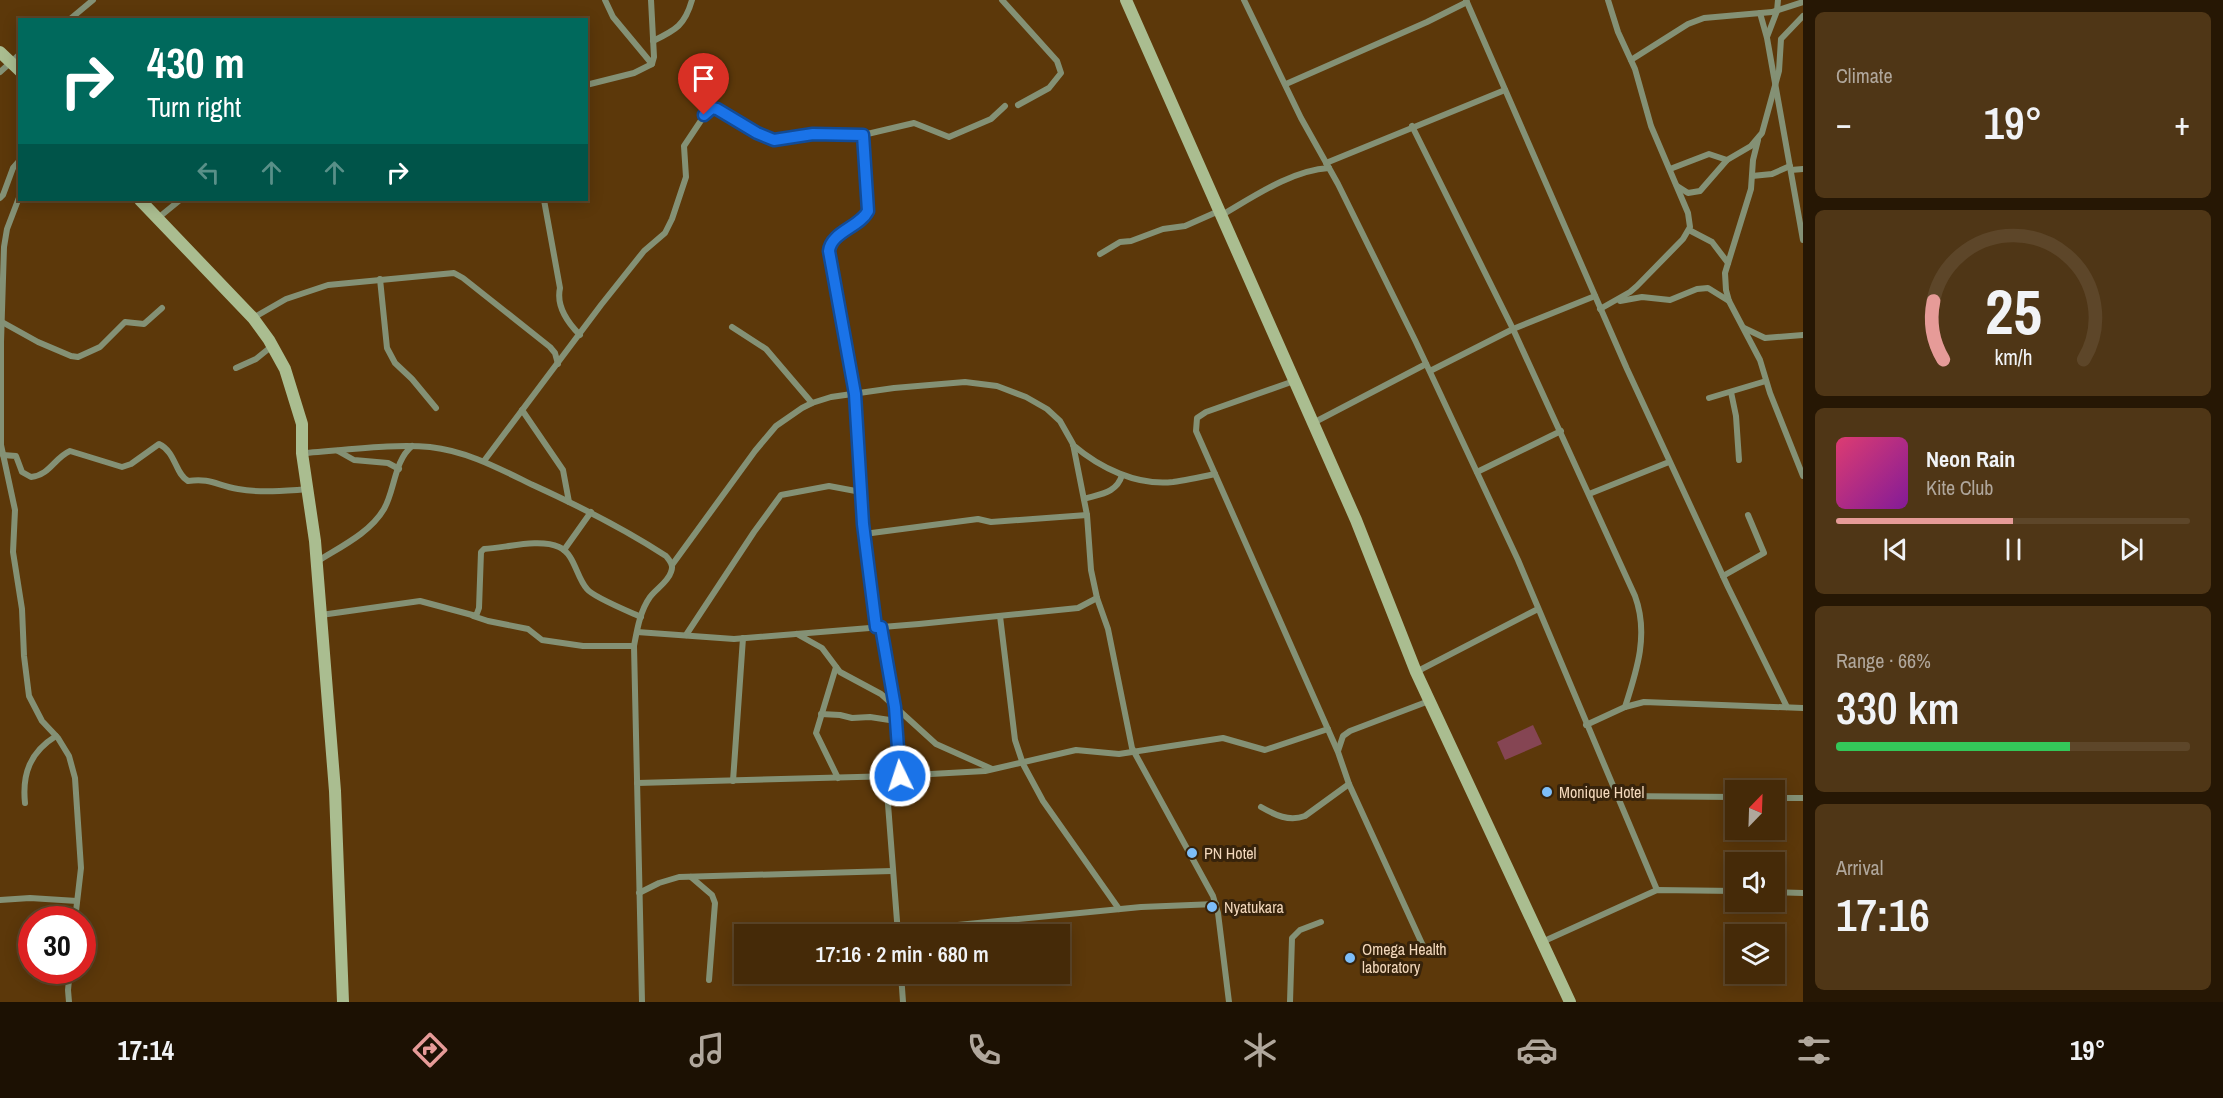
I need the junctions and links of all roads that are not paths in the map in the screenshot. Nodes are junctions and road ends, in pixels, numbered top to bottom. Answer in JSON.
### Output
{"nodes":[{"id":1,"x":93,"y":0,"type":"edge"},
{"id":2,"x":605,"y":0,"type":"edge"},
{"id":3,"x":651,"y":0,"type":"edge"},
{"id":4,"x":693,"y":0,"type":"edge"},
{"id":5,"x":1002,"y":0,"type":"edge"},
{"id":6,"x":1126,"y":0,"type":"edge"},
{"id":7,"x":1252,"y":0,"type":"edge"},
{"id":8,"x":1608,"y":0,"type":"edge"},
{"id":9,"x":1778,"y":0,"type":"edge"},
{"id":10,"x":1467,"y":1,"type":"edge"},
{"id":11,"x":1245,"y":3,"type":"edge"},
{"id":12,"x":1803,"y":3,"type":"edge"},
{"id":13,"x":1777,"y":11,"type":"junction"},
{"id":14,"x":1760,"y":13,"type":"junction"},
{"id":15,"x":1803,"y":16,"type":"edge"},
{"id":16,"x":71,"y":18,"type":"edge"},
{"id":17,"x":1767,"y":38,"type":"junction"},
{"id":18,"x":653,"y":41,"type":"junction"},
{"id":19,"x":0,"y":52,"type":"edge"},
{"id":20,"x":1631,"y":60,"type":"junction"},
{"id":21,"x":17,"y":62,"type":"edge"},
{"id":22,"x":652,"y":64,"type":"junction"},
{"id":23,"x":0,"y":72,"type":"edge"},
{"id":24,"x":588,"y":84,"type":"edge"},
{"id":25,"x":1286,"y":84,"type":"junction"},
{"id":26,"x":1775,"y":85,"type":"junction"},
{"id":27,"x":1505,"y":90,"type":"junction"},
{"id":28,"x":1018,"y":105,"type":"dead end"},
{"id":29,"x":1005,"y":106,"type":"dead end"},
{"id":30,"x":1412,"y":126,"type":"junction"},
{"id":31,"x":863,"y":135,"type":"junction"},
{"id":32,"x":1758,"y":140,"type":"junction"},
{"id":33,"x":1726,"y":160,"type":"junction"},
{"id":34,"x":18,"y":162,"type":"edge"},
{"id":35,"x":1328,"y":166,"type":"junction"},
{"id":36,"x":1790,"y":168,"type":"junction"},
{"id":37,"x":1803,"y":168,"type":"edge"},
{"id":38,"x":1670,"y":169,"type":"junction"},
{"id":39,"x":1752,"y":176,"type":"junction"},
{"id":40,"x":1677,"y":185,"type":"junction"},
{"id":41,"x":0,"y":198,"type":"edge"},
{"id":42,"x":18,"y":200,"type":"edge"},
{"id":43,"x":141,"y":201,"type":"edge"},
{"id":44,"x":179,"y":201,"type":"edge"},
{"id":45,"x":544,"y":201,"type":"edge"},
{"id":46,"x":1221,"y":213,"type":"junction"},
{"id":47,"x":158,"y":219,"type":"junction"},
{"id":48,"x":1689,"y":230,"type":"junction"},
{"id":49,"x":1803,"y":240,"type":"edge"},
{"id":50,"x":1100,"y":254,"type":"dead end"},
{"id":51,"x":1728,"y":263,"type":"junction"},
{"id":52,"x":380,"y":279,"type":"junction"},
{"id":53,"x":1595,"y":296,"type":"junction"},
{"id":54,"x":1729,"y":301,"type":"junction"},
{"id":55,"x":1613,"y":302,"type":"junction"},
{"id":56,"x":162,"y":308,"type":"dead end"},
{"id":57,"x":1600,"y":309,"type":"junction"},
{"id":58,"x":253,"y":318,"type":"junction"},
{"id":59,"x":2,"y":322,"type":"junction"},
{"id":60,"x":732,"y":327,"type":"dead end"},
{"id":61,"x":1744,"y":328,"type":"junction"},
{"id":62,"x":1513,"y":329,"type":"junction"},
{"id":63,"x":580,"y":335,"type":"junction"},
{"id":64,"x":1803,"y":335,"type":"edge"},
{"id":65,"x":1770,"y":338,"type":"junction"},
{"id":66,"x":272,"y":346,"type":"junction"},
{"id":67,"x":1755,"y":348,"type":"junction"},
{"id":68,"x":558,"y":364,"type":"junction"},
{"id":69,"x":1428,"y":367,"type":"junction"},
{"id":70,"x":236,"y":368,"type":"dead end"},
{"id":71,"x":1294,"y":380,"type":"junction"},
{"id":72,"x":1766,"y":381,"type":"junction"},
{"id":73,"x":1731,"y":392,"type":"junction"},
{"id":74,"x":855,"y":394,"type":"junction"},
{"id":75,"x":1709,"y":398,"type":"dead end"},
{"id":76,"x":812,"y":403,"type":"junction"},
{"id":77,"x":436,"y":408,"type":"dead end"},
{"id":78,"x":522,"y":410,"type":"junction"},
{"id":79,"x":1313,"y":423,"type":"junction"},
{"id":80,"x":1561,"y":431,"type":"junction"},
{"id":81,"x":0,"y":439,"type":"edge"},
{"id":82,"x":1073,"y":444,"type":"junction"},
{"id":83,"x":413,"y":446,"type":"junction"},
{"id":84,"x":339,"y":451,"type":"junction"},
{"id":85,"x":302,"y":453,"type":"junction"},
{"id":86,"x":3,"y":455,"type":"junction"},
{"id":87,"x":1739,"y":460,"type":"dead end"},
{"id":88,"x":484,"y":461,"type":"junction"},
{"id":89,"x":1669,"y":462,"type":"junction"},
{"id":90,"x":399,"y":469,"type":"junction"},
{"id":91,"x":1477,"y":472,"type":"junction"},
{"id":92,"x":1215,"y":474,"type":"junction"},
{"id":93,"x":1122,"y":475,"type":"junction"},
{"id":94,"x":1803,"y":476,"type":"edge"},
{"id":95,"x":308,"y":489,"type":"junction"},
{"id":96,"x":861,"y":492,"type":"junction"},
{"id":97,"x":1589,"y":494,"type":"junction"},
{"id":98,"x":1084,"y":499,"type":"junction"},
{"id":99,"x":569,"y":502,"type":"junction"},
{"id":100,"x":591,"y":512,"type":"junction"},
{"id":101,"x":1088,"y":515,"type":"junction"},
{"id":102,"x":1748,"y":515,"type":"dead end"},
{"id":103,"x":864,"y":534,"type":"junction"},
{"id":104,"x":564,"y":550,"type":"junction"},
{"id":105,"x":317,"y":561,"type":"junction"},
{"id":106,"x":672,"y":565,"type":"junction"},
{"id":107,"x":1723,"y":576,"type":"junction"},
{"id":108,"x":1097,"y":598,"type":"junction"},
{"id":109,"x":1538,"y":609,"type":"junction"},
{"id":110,"x":321,"y":615,"type":"junction"},
{"id":111,"x":472,"y":616,"type":"junction"},
{"id":112,"x":1000,"y":616,"type":"junction"},
{"id":113,"x":641,"y":617,"type":"junction"},
{"id":114,"x":878,"y":627,"type":"junction"},
{"id":115,"x":637,"y":632,"type":"junction"},
{"id":116,"x":796,"y":634,"type":"junction"},
{"id":117,"x":686,"y":635,"type":"junction"},
{"id":118,"x":743,"y":638,"type":"junction"},
{"id":119,"x":634,"y":646,"type":"junction"},
{"id":120,"x":836,"y":667,"type":"junction"},
{"id":121,"x":1416,"y":672,"type":"junction"},
{"id":122,"x":1430,"y":701,"type":"junction"},
{"id":123,"x":895,"y":707,"type":"junction"},
{"id":124,"x":1625,"y":707,"type":"junction"},
{"id":125,"x":1787,"y":707,"type":"junction"},
{"id":126,"x":1803,"y":708,"type":"edge"},
{"id":127,"x":821,"y":714,"type":"junction"},
{"id":128,"x":896,"y":721,"type":"junction"},
{"id":129,"x":1586,"y":724,"type":"junction"},
{"id":130,"x":1329,"y":732,"type":"junction"},
{"id":131,"x":1346,"y":733,"type":"junction"},
{"id":132,"x":56,"y":736,"type":"junction"},
{"id":133,"x":1134,"y":751,"type":"junction"},
{"id":134,"x":1338,"y":752,"type":"junction"},
{"id":135,"x":1023,"y":764,"type":"junction"},
{"id":136,"x":994,"y":770,"type":"junction"},
{"id":137,"x":897,"y":776,"type":"junction"},
{"id":138,"x":838,"y":778,"type":"junction"},
{"id":139,"x":733,"y":781,"type":"junction"},
{"id":140,"x":637,"y":783,"type":"junction"},
{"id":141,"x":1349,"y":784,"type":"junction"},
{"id":142,"x":1618,"y":796,"type":"junction"},
{"id":143,"x":1725,"y":797,"type":"edge"},
{"id":144,"x":1785,"y":798,"type":"edge"},
{"id":145,"x":1803,"y":798,"type":"edge"},
{"id":146,"x":25,"y":803,"type":"dead end"},
{"id":147,"x":1261,"y":807,"type":"dead end"},
{"id":148,"x":892,"y":871,"type":"junction"},
{"id":149,"x":691,"y":876,"type":"junction"},
{"id":150,"x":1657,"y":890,"type":"junction"},
{"id":151,"x":1725,"y":891,"type":"edge"},
{"id":152,"x":1785,"y":892,"type":"edge"},
{"id":153,"x":639,"y":893,"type":"junction"},
{"id":154,"x":1803,"y":893,"type":"edge"},
{"id":155,"x":0,"y":900,"type":"edge"},
{"id":156,"x":77,"y":901,"type":"junction"},
{"id":157,"x":1216,"y":904,"type":"junction"},
{"id":158,"x":76,"y":906,"type":"edge"},
{"id":159,"x":1119,"y":909,"type":"junction"},
{"id":160,"x":1322,"y":922,"type":"dead end"},
{"id":161,"x":897,"y":924,"type":"edge"},
{"id":162,"x":981,"y":924,"type":"edge"},
{"id":163,"x":1542,"y":942,"type":"junction"},
{"id":164,"x":1424,"y":948,"type":"dead end"},
{"id":165,"x":709,"y":980,"type":"dead end"},
{"id":166,"x":69,"y":984,"type":"edge"},
{"id":167,"x":902,"y":984,"type":"edge"},
{"id":168,"x":69,"y":1002,"type":"edge"},
{"id":169,"x":343,"y":1002,"type":"edge"},
{"id":170,"x":642,"y":1002,"type":"edge"},
{"id":171,"x":903,"y":1002,"type":"edge"},
{"id":172,"x":1229,"y":1002,"type":"edge"},
{"id":173,"x":1290,"y":1002,"type":"edge"},
{"id":174,"x":1570,"y":1002,"type":"edge"}],
"edges":[{"from":1,"to":16,"type":"street"},
{"from":2,"to":22,"type":"street"},
{"from":3,"to":18,"type":"street"},
{"from":4,"to":18,"type":"street"},
{"from":5,"to":28,"type":"street"},
{"from":6,"to":46,"type":"main road"},
{"from":7,"to":11,"type":"street"},
{"from":8,"to":20,"type":"street"},
{"from":9,"to":13,"type":"street"},
{"from":10,"to":25,"type":"street"},
{"from":10,"to":27,"type":"street"},
{"from":11,"to":25,"type":"street"},
{"from":12,"to":13,"type":"street"},
{"from":13,"to":14,"type":"street"},
{"from":13,"to":17,"type":"street"},
{"from":14,"to":17,"type":"street"},
{"from":14,"to":20,"type":"street"},
{"from":15,"to":26,"type":"street"},
{"from":17,"to":26,"type":"street"},
{"from":18,"to":22,"type":"street"},
{"from":19,"to":21,"type":"main road"},
{"from":20,"to":38,"type":"street"},
{"from":21,"to":23,"type":"street"},
{"from":22,"to":24,"type":"street"},
{"from":25,"to":35,"type":"street"},
{"from":26,"to":32,"type":"street"},
{"from":26,"to":36,"type":"street"},
{"from":27,"to":30,"type":"street"},
{"from":27,"to":53,"type":"street"},
{"from":29,"to":31,"type":"street"},
{"from":30,"to":35,"type":"street"},
{"from":30,"to":62,"type":"street"},
{"from":31,"to":63,"type":"street"},
{"from":31,"to":74,"type":"street"},
{"from":32,"to":33,"type":"street"},
{"from":32,"to":39,"type":"street"},
{"from":33,"to":38,"type":"street"},
{"from":33,"to":40,"type":"street"},
{"from":34,"to":41,"type":"street"},
{"from":35,"to":46,"type":"street"},
{"from":35,"to":69,"type":"street"},
{"from":36,"to":37,"type":"street"},
{"from":36,"to":39,"type":"street"},
{"from":36,"to":49,"type":"street"},
{"from":38,"to":40,"type":"street"},
{"from":39,"to":51,"type":"street"},
{"from":40,"to":48,"type":"street"},
{"from":42,"to":59,"type":"street"},
{"from":43,"to":47,"type":"main road"},
{"from":44,"to":47,"type":"street"},
{"from":45,"to":63,"type":"street"},
{"from":46,"to":50,"type":"street"},
{"from":46,"to":71,"type":"main road"},
{"from":47,"to":58,"type":"main road"},
{"from":48,"to":51,"type":"street"},
{"from":48,"to":55,"type":"street"},
{"from":51,"to":54,"type":"street"},
{"from":52,"to":58,"type":"street"},
{"from":52,"to":68,"type":"street"},
{"from":52,"to":77,"type":"street"},
{"from":53,"to":57,"type":"street"},
{"from":53,"to":62,"type":"street"},
{"from":54,"to":55,"type":"street"},
{"from":54,"to":61,"type":"street"},
{"from":55,"to":57,"type":"street"},
{"from":56,"to":59,"type":"street"},
{"from":57,"to":89,"type":"street"},
{"from":58,"to":66,"type":"main road"},
{"from":59,"to":81,"type":"street"},
{"from":60,"to":76,"type":"street"},
{"from":61,"to":65,"type":"street"},
{"from":61,"to":67,"type":"street"},
{"from":62,"to":69,"type":"street"},
{"from":62,"to":80,"type":"street"},
{"from":63,"to":68,"type":"street"},
{"from":64,"to":65,"type":"street"},
{"from":65,"to":67,"type":"street"},
{"from":66,"to":70,"type":"street"},
{"from":66,"to":85,"type":"main road"},
{"from":67,"to":72,"type":"street"},
{"from":68,"to":78,"type":"street"},
{"from":69,"to":79,"type":"street"},
{"from":69,"to":91,"type":"street"},
{"from":71,"to":79,"type":"main road"},
{"from":71,"to":92,"type":"street"},
{"from":72,"to":73,"type":"street"},
{"from":72,"to":94,"type":"street"},
{"from":73,"to":75,"type":"street"},
{"from":73,"to":87,"type":"street"},
{"from":74,"to":76,"type":"street"},
{"from":74,"to":82,"type":"street"},
{"from":74,"to":96,"type":"street"},
{"from":76,"to":106,"type":"street"},
{"from":78,"to":88,"type":"street"},
{"from":78,"to":99,"type":"street"},
{"from":79,"to":121,"type":"main road"},
{"from":80,"to":91,"type":"street"},
{"from":80,"to":97,"type":"street"},
{"from":81,"to":86,"type":"street"},
{"from":82,"to":93,"type":"street"},
{"from":82,"to":98,"type":"street"},
{"from":83,"to":84,"type":"street"},
{"from":83,"to":88,"type":"street"},
{"from":83,"to":90,"type":"street"},
{"from":84,"to":85,"type":"street"},
{"from":84,"to":90,"type":"street"},
{"from":85,"to":95,"type":"main road"},
{"from":86,"to":95,"type":"street"},
{"from":86,"to":132,"type":"street"},
{"from":88,"to":99,"type":"street"},
{"from":89,"to":97,"type":"street"},
{"from":89,"to":107,"type":"street"},
{"from":90,"to":105,"type":"street"},
{"from":91,"to":109,"type":"street"},
{"from":92,"to":93,"type":"street"},
{"from":92,"to":130,"type":"street"},
{"from":93,"to":98,"type":"street"},
{"from":95,"to":105,"type":"main road"},
{"from":96,"to":103,"type":"street"},
{"from":96,"to":117,"type":"street"},
{"from":97,"to":124,"type":"street"},
{"from":98,"to":101,"type":"street"},
{"from":99,"to":100,"type":"street"},
{"from":100,"to":104,"type":"street"},
{"from":100,"to":106,"type":"street"},
{"from":101,"to":103,"type":"street"},
{"from":101,"to":108,"type":"street"},
{"from":102,"to":107,"type":"street"},
{"from":103,"to":114,"type":"street"},
{"from":104,"to":111,"type":"street"},
{"from":104,"to":113,"type":"street"},
{"from":105,"to":110,"type":"main road"},
{"from":106,"to":113,"type":"street"},
{"from":107,"to":125,"type":"street"},
{"from":108,"to":112,"type":"street"},
{"from":108,"to":133,"type":"street"},
{"from":109,"to":121,"type":"street"},
{"from":109,"to":129,"type":"street"},
{"from":110,"to":111,"type":"street"},
{"from":110,"to":169,"type":"main road"},
{"from":111,"to":119,"type":"street"},
{"from":112,"to":114,"type":"street"},
{"from":112,"to":135,"type":"street"},
{"from":113,"to":115,"type":"street"},
{"from":114,"to":116,"type":"street"},
{"from":114,"to":123,"type":"street"},
{"from":115,"to":117,"type":"street"},
{"from":115,"to":119,"type":"street"},
{"from":116,"to":118,"type":"street"},
{"from":116,"to":120,"type":"street"},
{"from":117,"to":118,"type":"street"},
{"from":118,"to":139,"type":"street"},
{"from":119,"to":140,"type":"street"},
{"from":120,"to":123,"type":"street"},
{"from":120,"to":127,"type":"street"},
{"from":121,"to":122,"type":"main road"},
{"from":122,"to":131,"type":"street"},
{"from":122,"to":163,"type":"main road"},
{"from":123,"to":128,"type":"street"},
{"from":123,"to":136,"type":"street"},
{"from":124,"to":125,"type":"street"},
{"from":124,"to":129,"type":"street"},
{"from":125,"to":126,"type":"street"},
{"from":127,"to":128,"type":"street"},
{"from":127,"to":138,"type":"street"},
{"from":128,"to":137,"type":"street"},
{"from":129,"to":142,"type":"street"},
{"from":130,"to":131,"type":"street"},
{"from":130,"to":133,"type":"street"},
{"from":130,"to":134,"type":"street"},
{"from":131,"to":134,"type":"street"},
{"from":132,"to":146,"type":"street"},
{"from":132,"to":156,"type":"street"},
{"from":133,"to":135,"type":"street"},
{"from":133,"to":157,"type":"street"},
{"from":134,"to":141,"type":"street"},
{"from":135,"to":136,"type":"street"},
{"from":135,"to":159,"type":"street"},
{"from":136,"to":137,"type":"street"},
{"from":137,"to":138,"type":"street"},
{"from":137,"to":148,"type":"street"},
{"from":138,"to":139,"type":"street"},
{"from":139,"to":140,"type":"street"},
{"from":140,"to":153,"type":"street"},
{"from":141,"to":147,"type":"street"},
{"from":141,"to":164,"type":"street"},
{"from":142,"to":143,"type":"street"},
{"from":142,"to":150,"type":"street"},
{"from":144,"to":145,"type":"street"},
{"from":148,"to":149,"type":"street"},
{"from":148,"to":161,"type":"street"},
{"from":149,"to":153,"type":"street"},
{"from":149,"to":165,"type":"street"},
{"from":150,"to":151,"type":"street"},
{"from":150,"to":163,"type":"street"},
{"from":152,"to":154,"type":"street"},
{"from":153,"to":170,"type":"street"},
{"from":155,"to":156,"type":"street"},
{"from":156,"to":158,"type":"street"},
{"from":157,"to":159,"type":"street"},
{"from":157,"to":172,"type":"street"},
{"from":159,"to":162,"type":"street"},
{"from":160,"to":173,"type":"street"},
{"from":163,"to":174,"type":"main road"},
{"from":166,"to":168,"type":"street"},
{"from":167,"to":171,"type":"street"}]}
